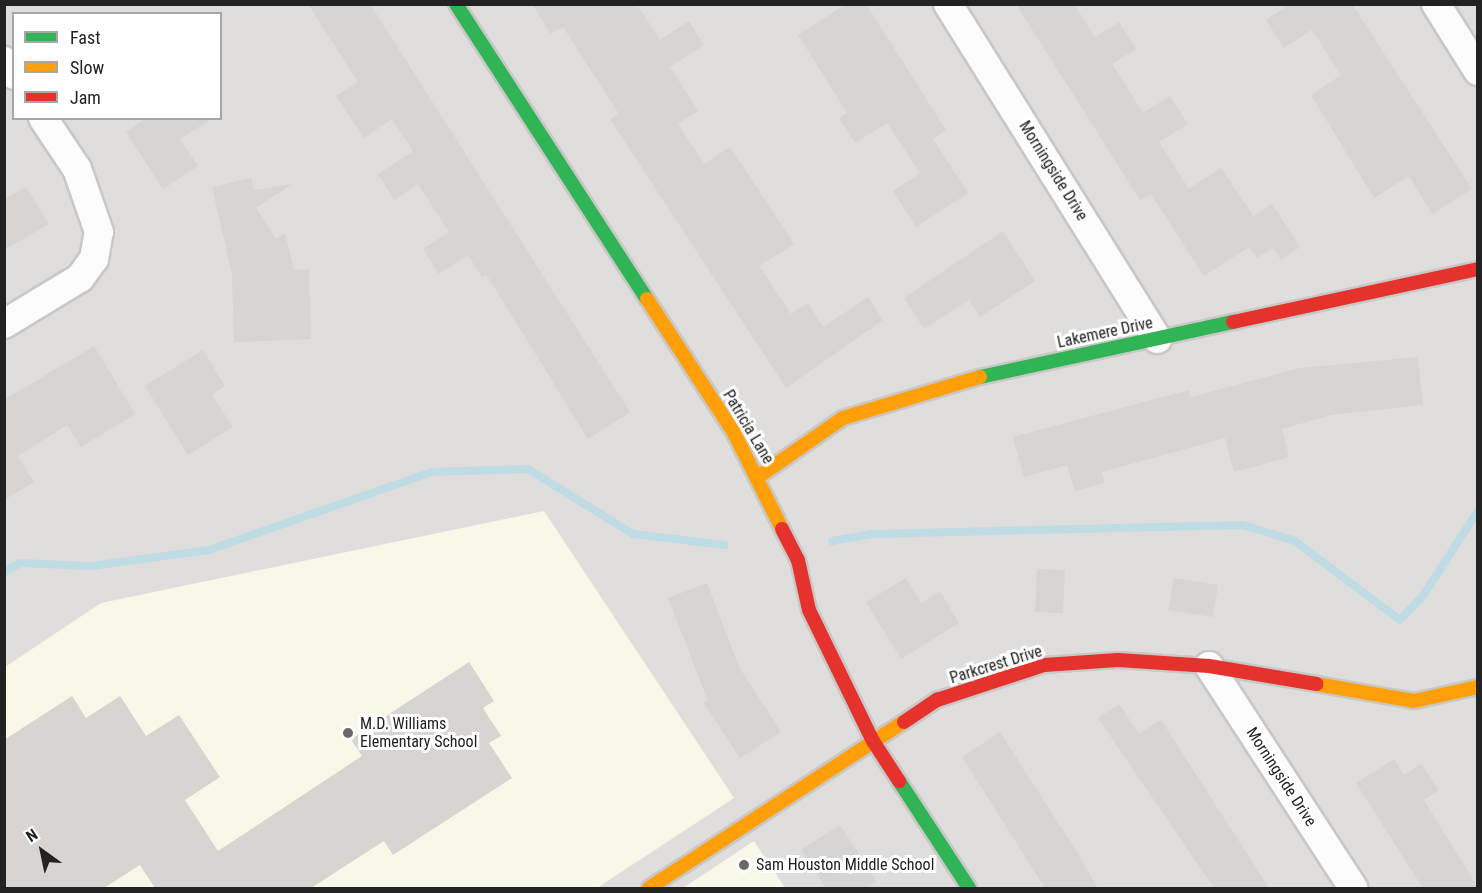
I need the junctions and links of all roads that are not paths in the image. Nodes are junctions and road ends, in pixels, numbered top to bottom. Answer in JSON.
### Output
{"nodes":[{"id":1,"x":456,"y":4,"type":"edge"},
{"id":2,"x":948,"y":4,"type":"edge"},
{"id":3,"x":1436,"y":4,"type":"edge"},
{"id":4,"x":1478,"y":71,"type":"edge"},
{"id":5,"x":44,"y":120,"type":"edge"},
{"id":6,"x":1478,"y":269,"type":"edge"},
{"id":7,"x":4,"y":324,"type":"edge"},
{"id":8,"x":1157,"y":339,"type":"junction"},
{"id":9,"x":758,"y":477,"type":"junction"},
{"id":10,"x":1209,"y":666,"type":"junction"},
{"id":11,"x":1478,"y":687,"type":"edge"},
{"id":12,"x":873,"y":741,"type":"junction"},
{"id":13,"x":649,"y":888,"type":"edge"},
{"id":14,"x":969,"y":888,"type":"edge"},
{"id":15,"x":1353,"y":888,"type":"edge"}],
"edges":[{"from":1,"to":9,"type":"street","name":"Patricia Lane"},
{"from":2,"to":8,"type":"street","name":"Morningside Drive"},
{"from":3,"to":4,"type":"street"},
{"from":5,"to":7,"type":"street"},
{"from":6,"to":8,"type":"street","name":"Lakemere Drive"},
{"from":8,"to":9,"type":"street","name":"Lakemere Drive"},
{"from":9,"to":12,"type":"street","name":"Patricia Lane"},
{"from":10,"to":11,"type":"street","name":"Parkcrest Drive"},
{"from":10,"to":12,"type":"street","name":"Parkcrest Drive"},
{"from":10,"to":15,"type":"street","name":"Morningside Drive"},
{"from":12,"to":13,"type":"street","name":"Parkcrest Drive"},
{"from":12,"to":14,"type":"street","name":"Patricia Lane"}]}
